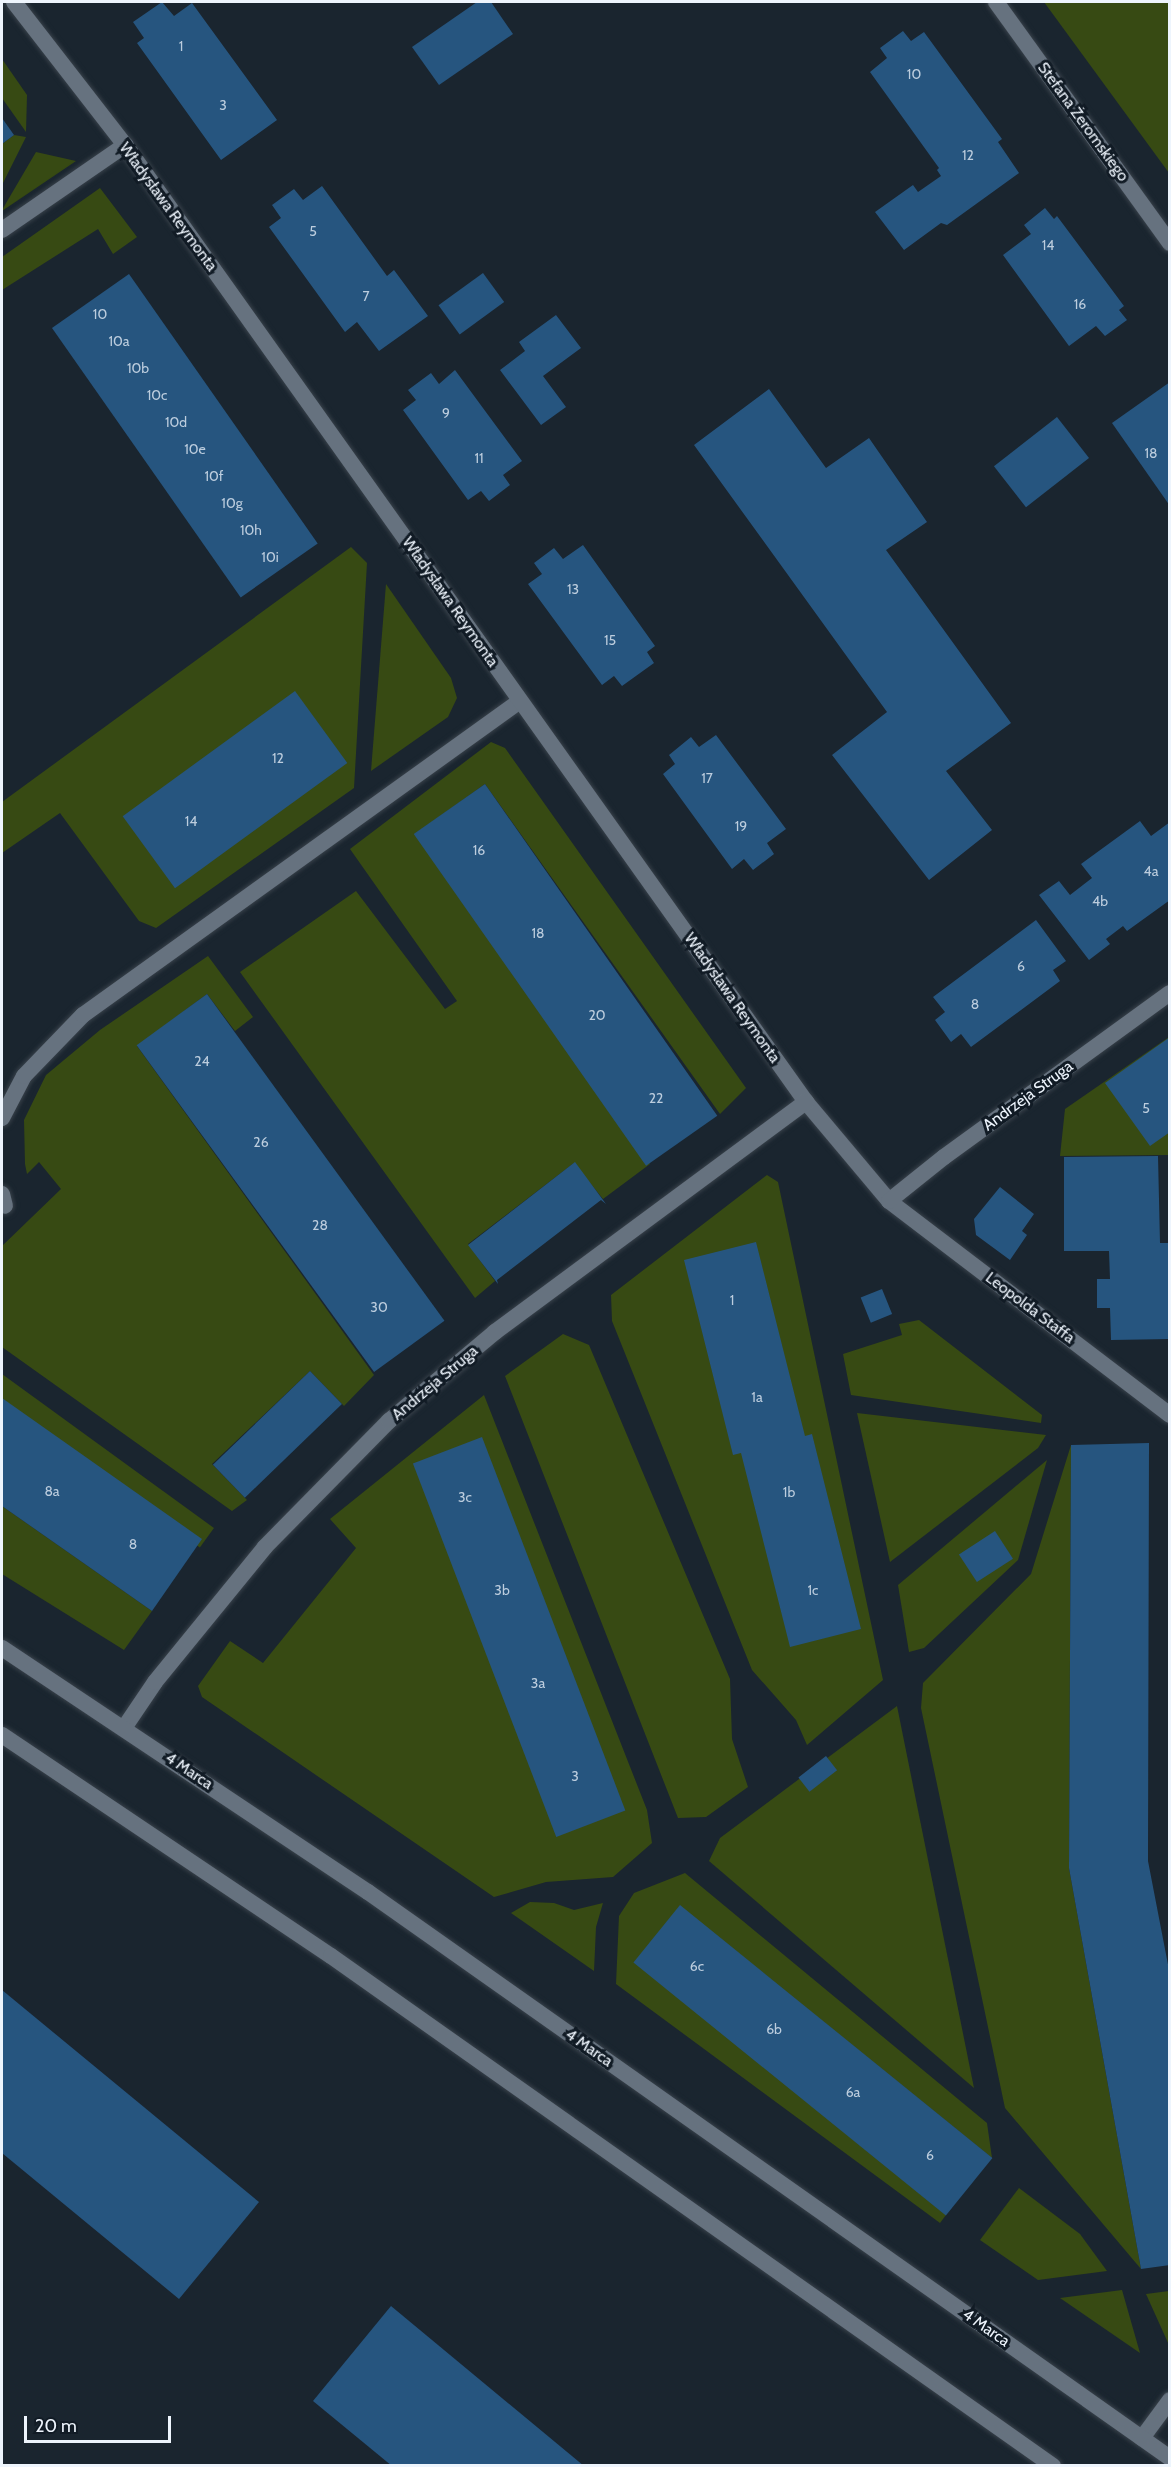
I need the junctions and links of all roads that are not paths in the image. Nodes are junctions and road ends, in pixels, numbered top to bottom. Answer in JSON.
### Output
{"nodes":[{"id":1,"x":14,"y":2,"type":"edge"},
{"id":2,"x":996,"y":2,"type":"edge"},
{"id":3,"x":125,"y":145,"type":"junction"},
{"id":4,"x":2,"y":230,"type":"edge"},
{"id":5,"x":1170,"y":243,"type":"edge"},
{"id":6,"x":520,"y":701,"type":"junction"},
{"id":7,"x":1170,"y":993,"type":"edge"},
{"id":8,"x":806,"y":1102,"type":"junction"},
{"id":9,"x":2,"y":1118,"type":"edge"},
{"id":10,"x":889,"y":1201,"type":"junction"},
{"id":11,"x":1170,"y":1415,"type":"edge"},
{"id":12,"x":2,"y":1648,"type":"edge"},
{"id":13,"x":124,"y":1728,"type":"junction"},
{"id":14,"x":2,"y":1735,"type":"edge"},
{"id":15,"x":1170,"y":2400,"type":"edge"},
{"id":16,"x":1142,"y":2438,"type":"junction"},
{"id":17,"x":1170,"y":2458,"type":"edge"},
{"id":18,"x":1053,"y":2466,"type":"edge"}],
"edges":[{"from":1,"to":3,"type":"street","name":"Władysława Reymonta"},
{"from":2,"to":5,"type":"street","name":"Stefana Żeromskiego"},
{"from":3,"to":4,"type":"street"},
{"from":3,"to":6,"type":"street","name":"Władysława Reymonta"},
{"from":6,"to":8,"type":"street","name":"Władysława Reymonta"},
{"from":6,"to":9,"type":"street"},
{"from":7,"to":10,"type":"street","name":"Andrzeja Struga"},
{"from":8,"to":10,"type":"street","name":"Władysława Reymonta"},
{"from":8,"to":13,"type":"street","name":"Andrzeja Struga"},
{"from":10,"to":11,"type":"street","name":"Leopolda Staffa"},
{"from":12,"to":13,"type":"street","name":"4 Marca"},
{"from":13,"to":16,"type":"street","name":"4 Marca"},
{"from":14,"to":18,"type":"street"},
{"from":15,"to":16,"type":"street"},
{"from":16,"to":17,"type":"street","name":"4 Marca"}]}
